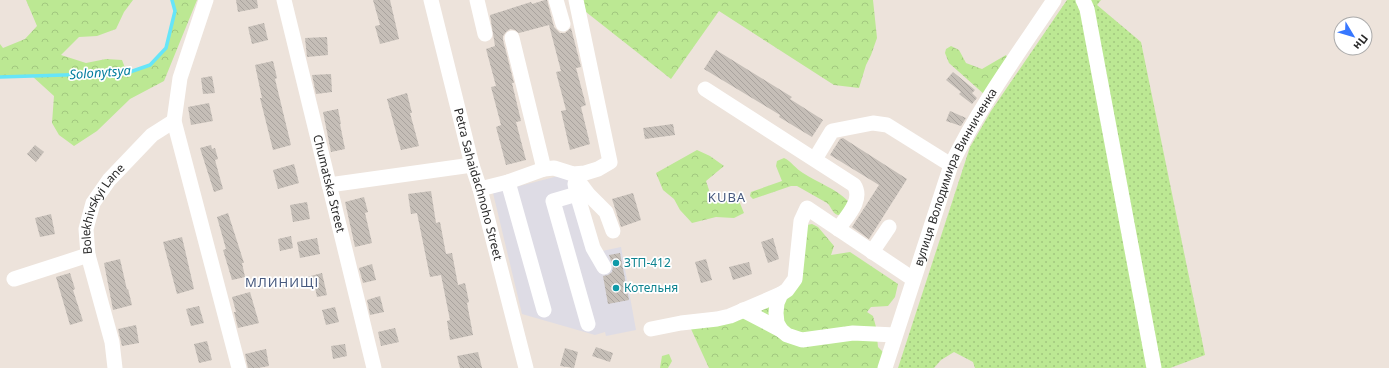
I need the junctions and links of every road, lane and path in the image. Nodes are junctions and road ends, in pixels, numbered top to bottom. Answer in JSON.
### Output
{"nodes":[{"id":1,"x":206,"y":0,"type":"edge"},
{"id":2,"x":284,"y":0,"type":"edge"},
{"id":3,"x":477,"y":0,"type":"edge"},
{"id":4,"x":556,"y":0,"type":"edge"},
{"id":5,"x":576,"y":0,"type":"edge"},
{"id":6,"x":1054,"y":0,"type":"edge"},
{"id":7,"x":1083,"y":0,"type":"edge"},
{"id":8,"x":433,"y":1,"type":"edge"},
{"id":9,"x":563,"y":24,"type":"dead end"},
{"id":10,"x":485,"y":34,"type":"dead end"},
{"id":11,"x":512,"y":38,"type":"dead end"},
{"id":12,"x":705,"y":89,"type":"dead end"},
{"id":13,"x":174,"y":121,"type":"junction"},
{"id":14,"x":814,"y":159,"type":"junction"},
{"id":15,"x":472,"y":165,"type":"junction"},
{"id":16,"x":951,"y":165,"type":"junction"},
{"id":17,"x":544,"y":169,"type":"junction"},
{"id":18,"x":573,"y":174,"type":"junction"},
{"id":19,"x":508,"y":182,"type":"junction"},
{"id":20,"x":329,"y":185,"type":"junction"},
{"id":21,"x":480,"y":190,"type":"junction"},
{"id":22,"x":577,"y":194,"type":"junction"},
{"id":23,"x":889,"y":227,"type":"dead end"},
{"id":24,"x":838,"y":229,"type":"junction"},
{"id":25,"x":613,"y":231,"type":"dead end"},
{"id":26,"x":872,"y":252,"type":"junction"},
{"id":27,"x":88,"y":255,"type":"junction"},
{"id":28,"x":604,"y":267,"type":"dead end"},
{"id":29,"x":14,"y":279,"type":"dead end"},
{"id":30,"x":913,"y":279,"type":"junction"},
{"id":31,"x":781,"y":294,"type":"junction"},
{"id":32,"x":544,"y":310,"type":"dead end"},
{"id":33,"x":743,"y":310,"type":"junction"},
{"id":34,"x":588,"y":324,"type":"dead end"},
{"id":35,"x":651,"y":329,"type":"dead end"},
{"id":36,"x":781,"y":330,"type":"junction"},
{"id":37,"x":896,"y":335,"type":"junction"},
{"id":38,"x":115,"y":368,"type":"edge"},
{"id":39,"x":239,"y":368,"type":"edge"},
{"id":40,"x":374,"y":368,"type":"edge"},
{"id":41,"x":526,"y":368,"type":"edge"},
{"id":42,"x":885,"y":368,"type":"edge"},
{"id":43,"x":1154,"y":368,"type":"edge"}],
"edges":[{"from":1,"to":13,"type":"street"},
{"from":2,"to":20,"type":"street","name":"Chumatska Street"},
{"from":3,"to":10,"type":"street"},
{"from":4,"to":9,"type":"street"},
{"from":5,"to":18,"type":"street"},
{"from":6,"to":16,"type":"street","name":"вулиця Володимира Винниченка"},
{"from":7,"to":43,"type":"street"},
{"from":8,"to":15,"type":"street","name":"Petra Sahaidachnoho Street"},
{"from":11,"to":17,"type":"street"},
{"from":12,"to":14,"type":"street"},
{"from":13,"to":27,"type":"street","name":"Bolekhivskyi Lane"},
{"from":13,"to":39,"type":"street"},
{"from":14,"to":16,"type":"street"},
{"from":14,"to":24,"type":"street"},
{"from":15,"to":20,"type":"street"},
{"from":15,"to":21,"type":"street","name":"Petra Sahaidachnoho Street"},
{"from":16,"to":30,"type":"street","name":"вулиця Володимира Винниченка"},
{"from":17,"to":18,"type":"street"},
{"from":17,"to":19,"type":"street"},
{"from":18,"to":22,"type":"street"},
{"from":18,"to":25,"type":"street"},
{"from":19,"to":21,"type":"street"},
{"from":19,"to":32,"type":"street"},
{"from":20,"to":40,"type":"street","name":"Chumatska Street"},
{"from":21,"to":41,"type":"street","name":"Petra Sahaidachnoho Street"},
{"from":22,"to":28,"type":"street"},
{"from":22,"to":34,"type":"street"},
{"from":23,"to":26,"type":"street"},
{"from":24,"to":26,"type":"street"},
{"from":24,"to":31,"type":"street"},
{"from":26,"to":30,"type":"street"},
{"from":27,"to":29,"type":"street"},
{"from":27,"to":38,"type":"street","name":"Bolekhivskyi Lane"},
{"from":30,"to":37,"type":"street","name":"вулиця Володимира Винниченка"},
{"from":31,"to":33,"type":"street"},
{"from":31,"to":36,"type":"street"},
{"from":33,"to":35,"type":"street"},
{"from":33,"to":36,"type":"street"},
{"from":36,"to":37,"type":"street"},
{"from":37,"to":42,"type":"street","name":"вулиця Володимира Винниченка"}]}
